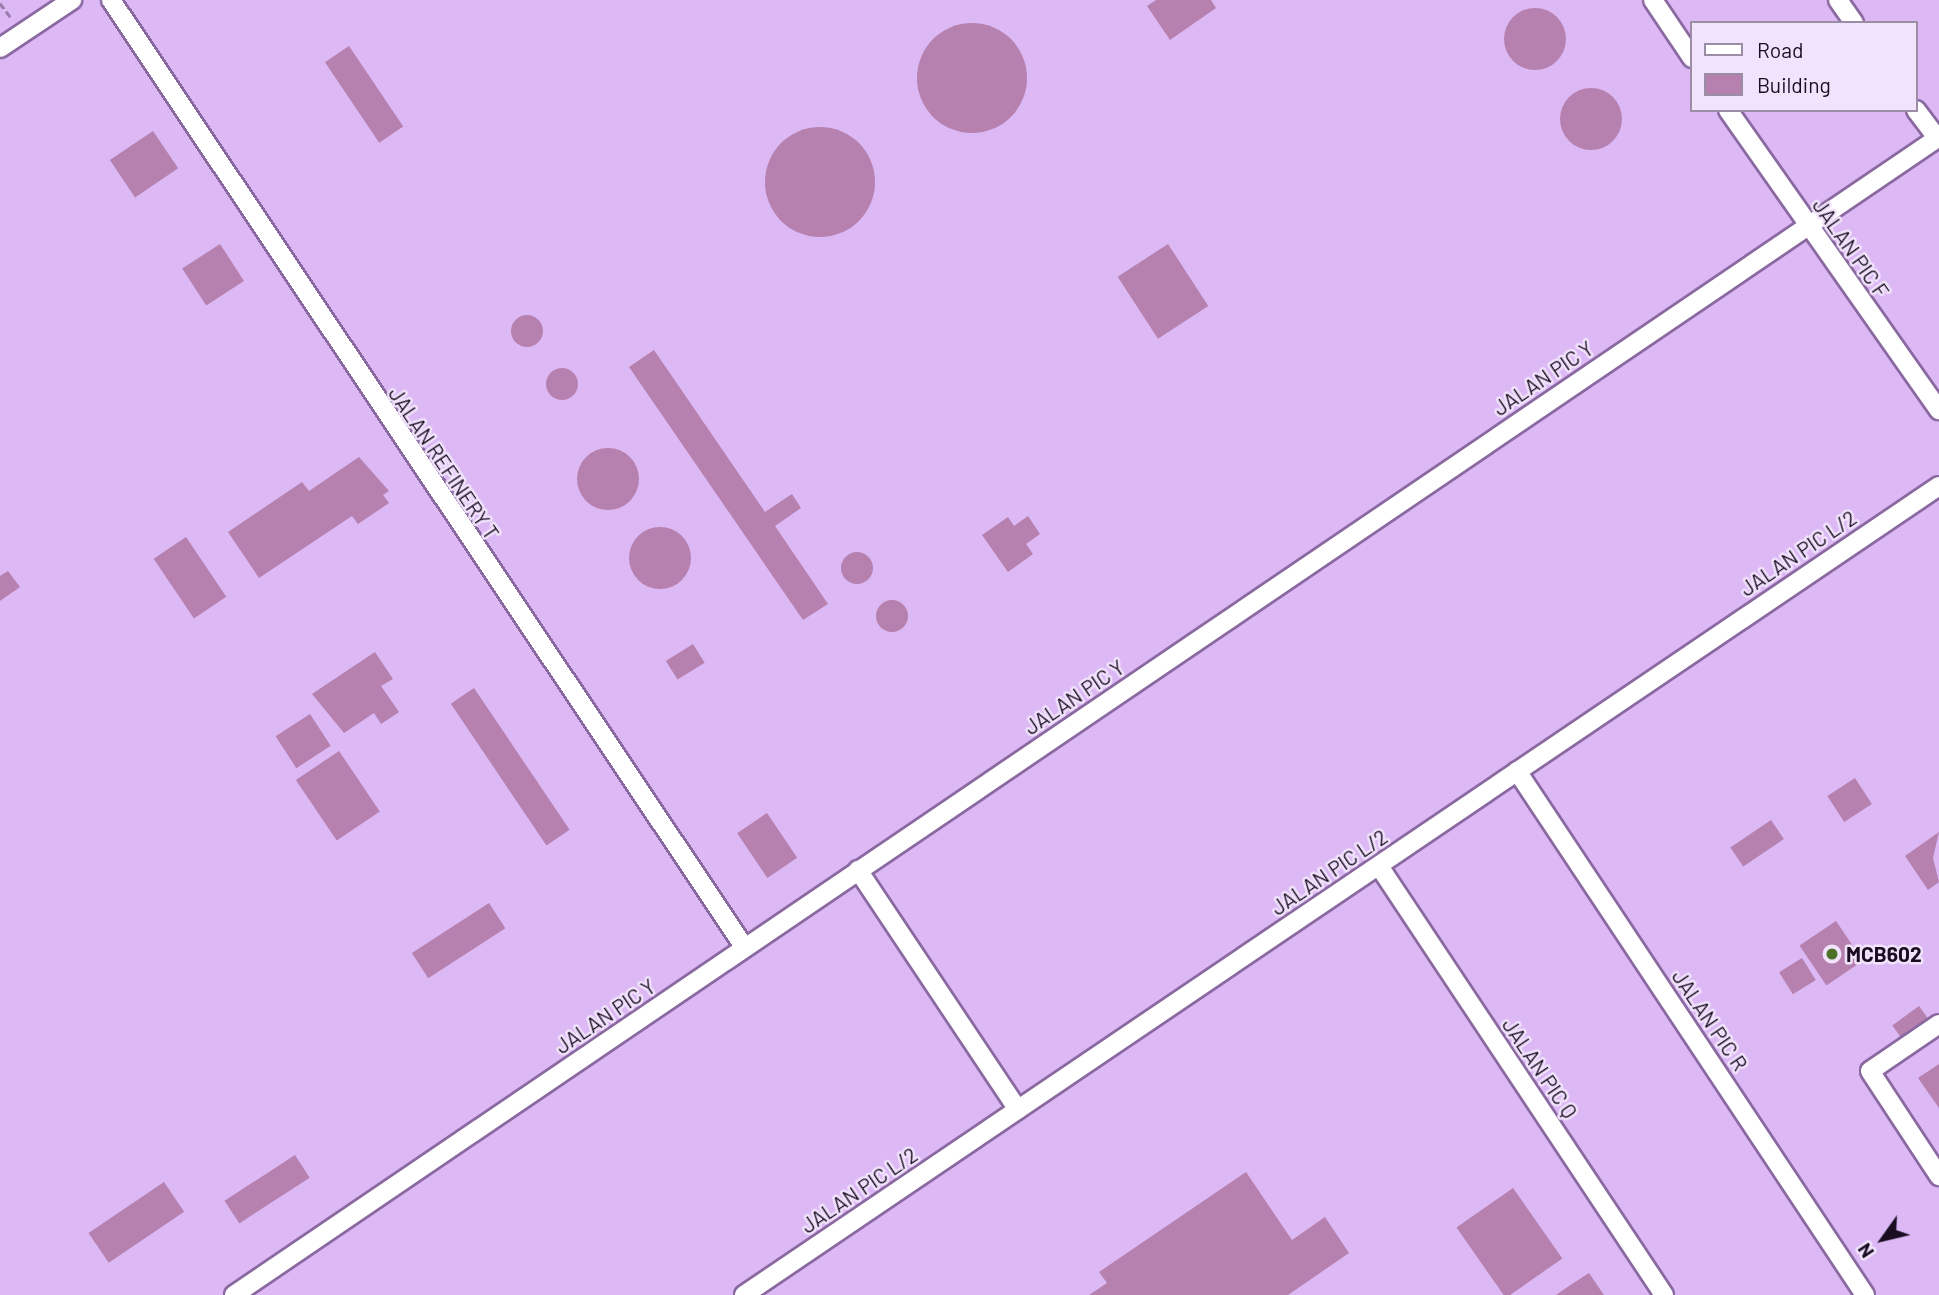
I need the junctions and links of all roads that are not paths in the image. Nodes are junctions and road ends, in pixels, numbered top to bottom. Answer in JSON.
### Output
{"nodes":[{"id":1,"x":72,"y":0,"type":"edge"},
{"id":2,"x":111,"y":0,"type":"edge"},
{"id":3,"x":1653,"y":0,"type":"edge"},
{"id":4,"x":1838,"y":0,"type":"edge"},
{"id":5,"x":1853,"y":21,"type":"edge"},
{"id":6,"x":0,"y":48,"type":"edge"},
{"id":7,"x":1690,"y":55,"type":"edge"},
{"id":8,"x":1729,"y":112,"type":"edge"},
{"id":9,"x":1918,"y":112,"type":"edge"},
{"id":10,"x":1938,"y":138,"type":"edge"},
{"id":11,"x":1808,"y":226,"type":"junction"},
{"id":12,"x":1939,"y":410,"type":"edge"},
{"id":13,"x":1939,"y":485,"type":"edge"},
{"id":14,"x":1517,"y":771,"type":"junction"},
{"id":15,"x":1379,"y":866,"type":"junction"},
{"id":16,"x":859,"y":870,"type":"junction"},
{"id":17,"x":745,"y":948,"type":"junction"},
{"id":18,"x":1939,"y":1024,"type":"edge"},
{"id":19,"x":1018,"y":1110,"type":"junction"},
{"id":20,"x":1939,"y":1176,"type":"edge"},
{"id":21,"x":234,"y":1295,"type":"edge"},
{"id":22,"x":744,"y":1295,"type":"edge"},
{"id":23,"x":1664,"y":1295,"type":"edge"},
{"id":24,"x":1865,"y":1295,"type":"edge"}],
"edges":[{"from":1,"to":6,"type":"street"},
{"from":2,"to":17,"type":"street","name":"JALAN REFINERY T"},
{"from":3,"to":7,"type":"street"},
{"from":4,"to":5,"type":"street"},
{"from":8,"to":11,"type":"street","name":"JALAN PIC F"},
{"from":9,"to":10,"type":"street"},
{"from":10,"to":11,"type":"street","name":"JALAN PIC Y"},
{"from":11,"to":12,"type":"street","name":"JALAN PIC F"},
{"from":11,"to":16,"type":"street","name":"JALAN PIC Y"},
{"from":13,"to":14,"type":"street","name":"JALAN PIC L/2"},
{"from":14,"to":15,"type":"street","name":"JALAN PIC L/2"},
{"from":14,"to":24,"type":"street","name":"JALAN PIC R"},
{"from":15,"to":19,"type":"street","name":"JALAN PIC L/2"},
{"from":15,"to":23,"type":"street","name":"JALAN PIC Q"},
{"from":16,"to":17,"type":"street","name":"JALAN PIC Y"},
{"from":16,"to":19,"type":"street"},
{"from":17,"to":21,"type":"street","name":"JALAN PIC Y"},
{"from":18,"to":20,"type":"street"},
{"from":19,"to":22,"type":"street","name":"JALAN PIC L/2"}]}
